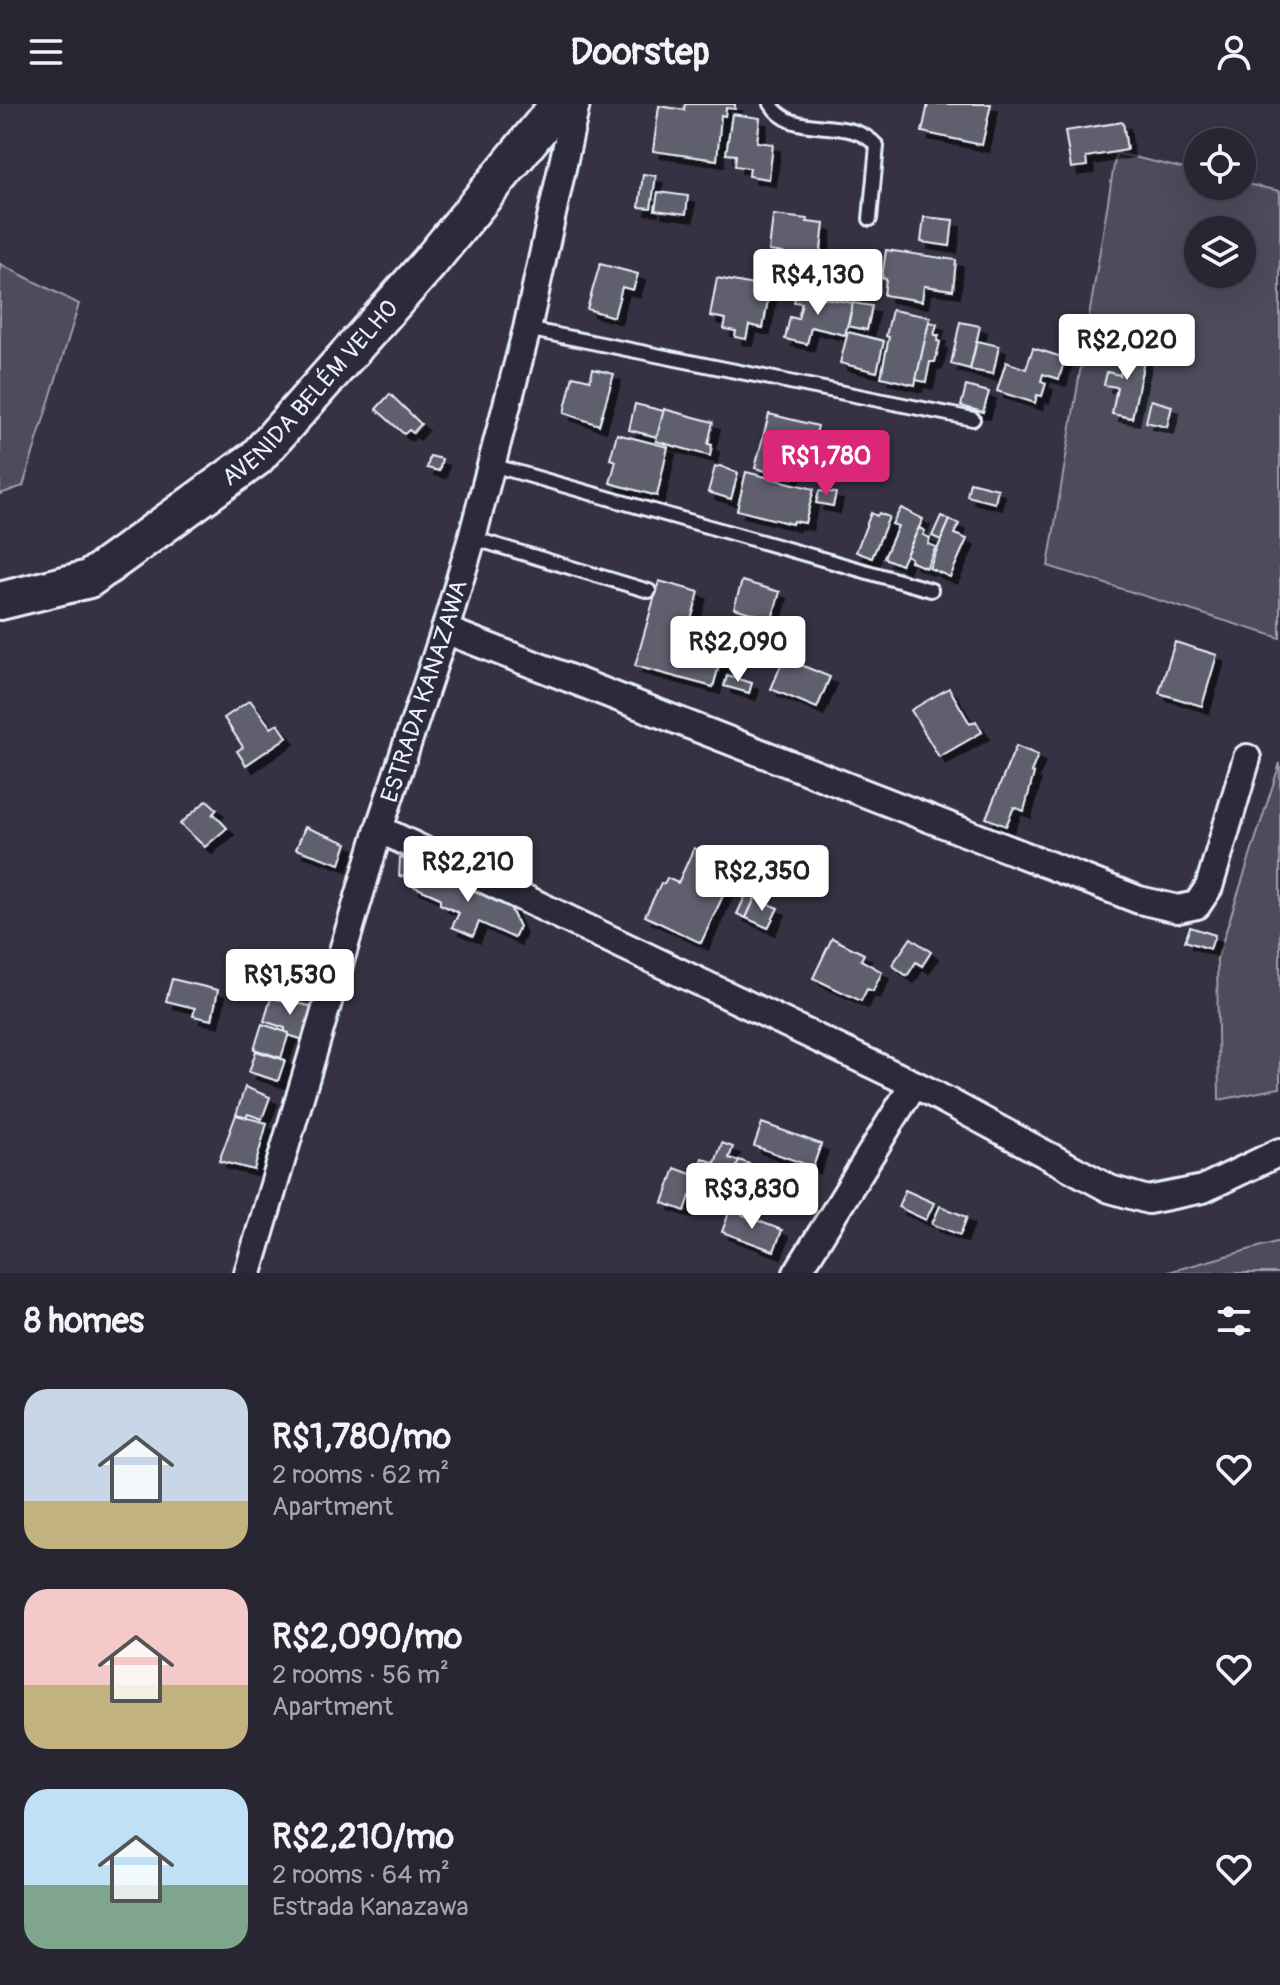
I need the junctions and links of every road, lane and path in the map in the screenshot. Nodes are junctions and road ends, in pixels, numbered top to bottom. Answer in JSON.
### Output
{"nodes":[{"id":1,"x":559,"y":104,"type":"edge"},
{"id":2,"x":576,"y":104,"type":"edge"},
{"id":3,"x":771,"y":104,"type":"edge"},
{"id":4,"x":870,"y":219,"type":"dead end"},
{"id":5,"x":527,"y":329,"type":"junction"},
{"id":6,"x":973,"y":419,"type":"dead end"},
{"id":7,"x":492,"y":465,"type":"junction"},
{"id":8,"x":472,"y":538,"type":"junction"},
{"id":9,"x":931,"y":590,"type":"dead end"},
{"id":10,"x":649,"y":591,"type":"dead end"},
{"id":11,"x":0,"y":601,"type":"edge"},
{"id":12,"x":445,"y":630,"type":"junction"},
{"id":13,"x":1247,"y":758,"type":"dead end"},
{"id":14,"x":379,"y":829,"type":"junction"},
{"id":15,"x":914,"y":1084,"type":"junction"},
{"id":16,"x":1280,"y":1152,"type":"edge"},
{"id":17,"x":248,"y":1273,"type":"edge"},
{"id":18,"x":797,"y":1273,"type":"edge"}],
"edges":[{"from":1,"to":11,"type":"main road","name":"AVENIDA BELÉM VELHO"},
{"from":2,"to":5,"type":"street","name":"ESTRADA KANAZAWA"},
{"from":3,"to":4,"type":"lane"},
{"from":5,"to":6,"type":"lane"},
{"from":5,"to":7,"type":"street","name":"ESTRADA KANAZAWA"},
{"from":7,"to":8,"type":"street","name":"ESTRADA KANAZAWA"},
{"from":7,"to":9,"type":"lane"},
{"from":8,"to":10,"type":"lane"},
{"from":8,"to":12,"type":"street","name":"ESTRADA KANAZAWA"},
{"from":12,"to":13,"type":"street"},
{"from":12,"to":14,"type":"street","name":"ESTRADA KANAZAWA"},
{"from":14,"to":15,"type":"street"},
{"from":14,"to":17,"type":"street","name":"ESTRADA KANAZAWA"},
{"from":15,"to":16,"type":"street"},
{"from":15,"to":18,"type":"street"}]}
